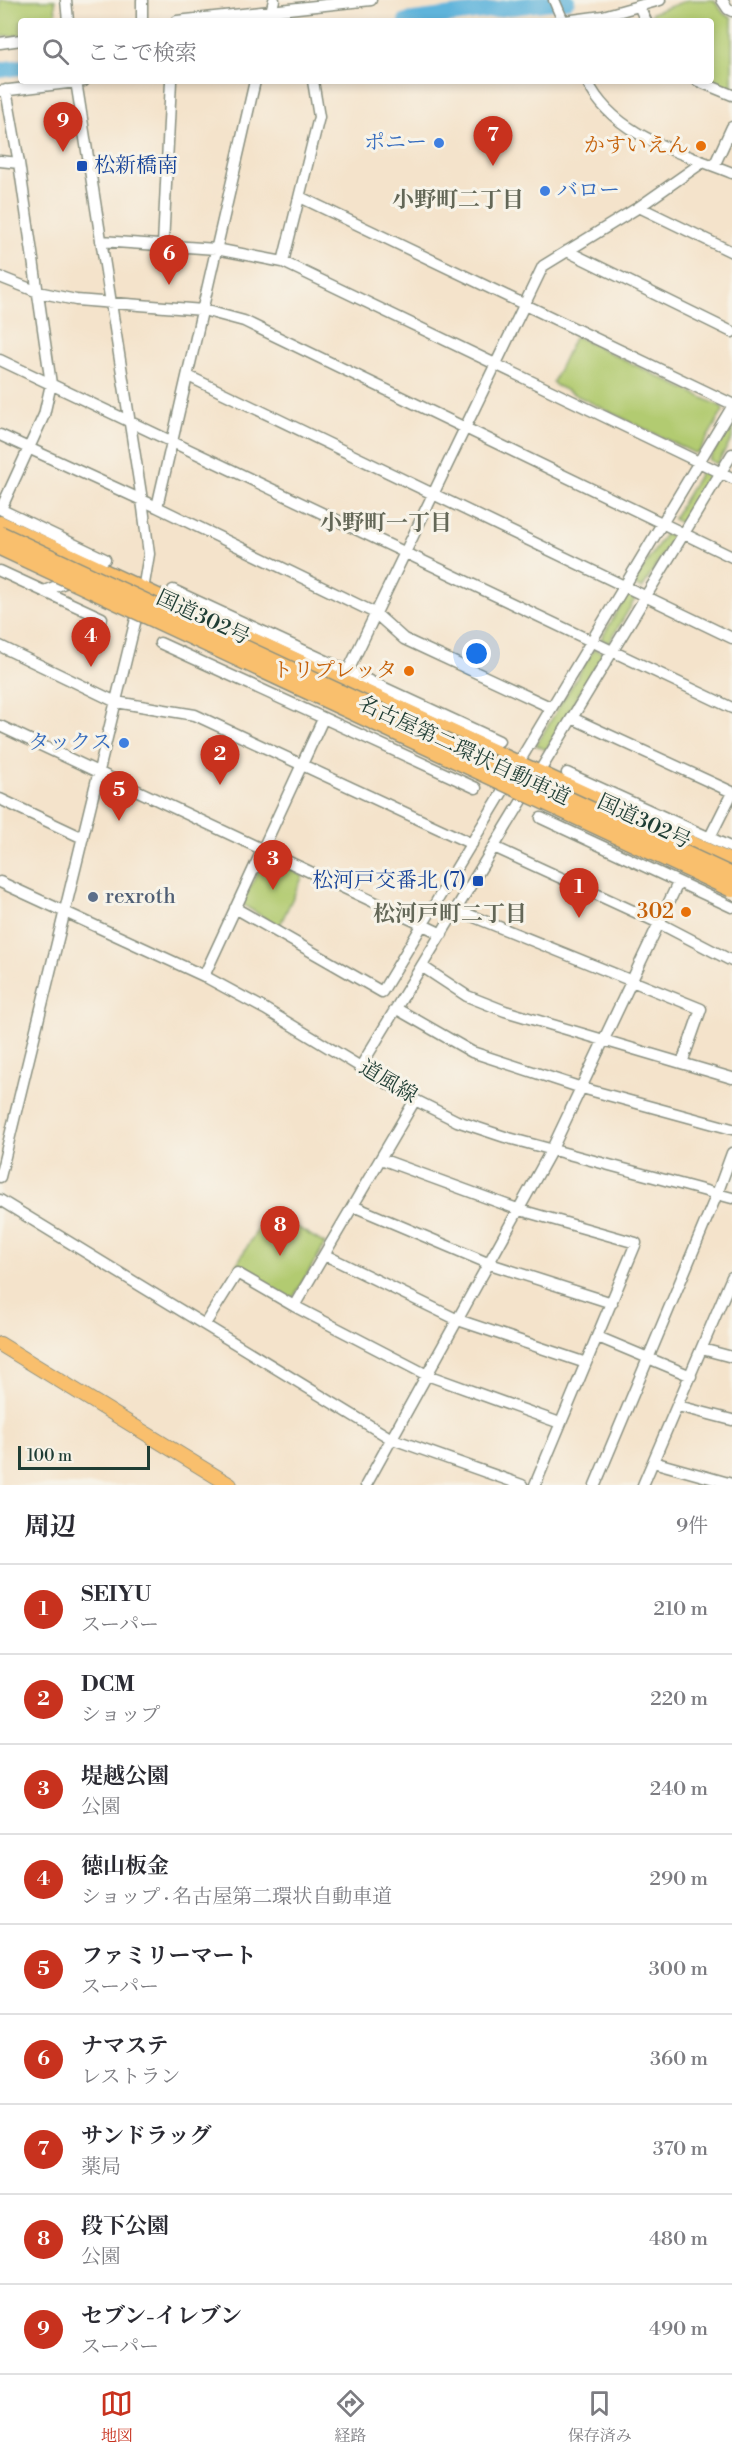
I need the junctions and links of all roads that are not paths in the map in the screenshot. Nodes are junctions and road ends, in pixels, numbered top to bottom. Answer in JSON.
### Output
{"nodes":[{"id":1,"x":66,"y":0,"type":"edge"},
{"id":2,"x":142,"y":0,"type":"edge"},
{"id":3,"x":274,"y":0,"type":"edge"},
{"id":4,"x":371,"y":0,"type":"edge"},
{"id":5,"x":554,"y":0,"type":"edge"},
{"id":6,"x":660,"y":0,"type":"edge"},
{"id":7,"x":723,"y":0,"type":"edge"},
{"id":8,"x":639,"y":6,"type":"junction"},
{"id":9,"x":732,"y":11,"type":"edge"},
{"id":10,"x":270,"y":17,"type":"edge"},
{"id":11,"x":68,"y":18,"type":"edge"},
{"id":12,"x":142,"y":18,"type":"edge"},
{"id":13,"x":247,"y":18,"type":"edge"},
{"id":14,"x":562,"y":18,"type":"edge"},
{"id":15,"x":645,"y":18,"type":"edge"},
{"id":16,"x":18,"y":40,"type":"edge"},
{"id":17,"x":0,"y":43,"type":"edge"},
{"id":18,"x":54,"y":84,"type":"edge"},
{"id":19,"x":76,"y":84,"type":"edge"},
{"id":20,"x":171,"y":84,"type":"edge"},
{"id":21,"x":254,"y":84,"type":"edge"},
{"id":22,"x":314,"y":84,"type":"edge"},
{"id":23,"x":589,"y":84,"type":"edge"},
{"id":24,"x":705,"y":84,"type":"edge"},
{"id":25,"x":3,"y":91,"type":"edge"},
{"id":26,"x":732,"y":95,"type":"edge"},
{"id":27,"x":732,"y":127,"type":"edge"},
{"id":28,"x":0,"y":161,"type":"edge"},
{"id":29,"x":19,"y":163,"type":"junction"},
{"id":30,"x":709,"y":164,"type":"junction"},
{"id":31,"x":732,"y":173,"type":"edge"},
{"id":32,"x":300,"y":197,"type":"junction"},
{"id":33,"x":639,"y":207,"type":"junction"},
{"id":34,"x":101,"y":241,"type":"junction"},
{"id":35,"x":163,"y":245,"type":"junction"},
{"id":36,"x":216,"y":249,"type":"junction"},
{"id":37,"x":567,"y":251,"type":"junction"},
{"id":38,"x":732,"y":252,"type":"edge"},
{"id":39,"x":283,"y":262,"type":"junction"},
{"id":40,"x":0,"y":277,"type":"edge"},
{"id":41,"x":38,"y":292,"type":"junction"},
{"id":42,"x":111,"y":302,"type":"junction"},
{"id":43,"x":524,"y":304,"type":"junction"},
{"id":44,"x":203,"y":310,"type":"junction"},
{"id":45,"x":732,"y":332,"type":"edge"},
{"id":46,"x":0,"y":360,"type":"edge"},
{"id":47,"x":496,"y":364,"type":"junction"},
{"id":48,"x":188,"y":376,"type":"junction"},
{"id":49,"x":51,"y":384,"type":"junction"},
{"id":50,"x":732,"y":406,"type":"edge"},
{"id":51,"x":128,"y":420,"type":"junction"},
{"id":52,"x":466,"y":428,"type":"junction"},
{"id":53,"x":0,"y":435,"type":"edge"},
{"id":54,"x":172,"y":440,"type":"junction"},
{"id":55,"x":29,"y":448,"type":"junction"},
{"id":56,"x":732,"y":454,"type":"edge"},
{"id":57,"x":698,"y":462,"type":"junction"},
{"id":58,"x":721,"y":473,"type":"junction"},
{"id":59,"x":732,"y":478,"type":"edge"},
{"id":60,"x":434,"y":495,"type":"junction"},
{"id":61,"x":142,"y":500,"type":"junction"},
{"id":62,"x":157,"y":507,"type":"junction"},
{"id":63,"x":0,"y":509,"type":"edge"},
{"id":64,"x":661,"y":523,"type":"junction"},
{"id":65,"x":0,"y":524,"type":"edge"},
{"id":66,"x":0,"y":534,"type":"edge"},
{"id":67,"x":684,"y":534,"type":"junction"},
{"id":68,"x":50,"y":540,"type":"junction"},
{"id":69,"x":0,"y":547,"type":"edge"},
{"id":70,"x":406,"y":552,"type":"junction"},
{"id":71,"x":732,"y":557,"type":"edge"},
{"id":72,"x":103,"y":564,"type":"junction"},
{"id":73,"x":0,"y":571,"type":"edge"},
{"id":74,"x":624,"y":586,"type":"junction"},
{"id":75,"x":143,"y":590,"type":"junction"},
{"id":76,"x":173,"y":590,"type":"dead end"},
{"id":77,"x":44,"y":591,"type":"junction"},
{"id":78,"x":646,"y":597,"type":"junction"},
{"id":79,"x":214,"y":609,"type":"junction"},
{"id":80,"x":375,"y":613,"type":"junction"},
{"id":81,"x":194,"y":614,"type":"junction"},
{"id":82,"x":102,"y":618,"type":"dead end"},
{"id":83,"x":225,"y":628,"type":"junction"},
{"id":84,"x":732,"y":638,"type":"edge"},
{"id":85,"x":591,"y":640,"type":"junction"},
{"id":86,"x":160,"y":643,"type":"dead end"},
{"id":87,"x":0,"y":646,"type":"edge"},
{"id":88,"x":614,"y":650,"type":"junction"},
{"id":89,"x":348,"y":671,"type":"junction"},
{"id":90,"x":241,"y":681,"type":"junction"},
{"id":91,"x":116,"y":702,"type":"junction"},
{"id":92,"x":550,"y":707,"type":"junction"},
{"id":93,"x":732,"y":708,"type":"edge"},
{"id":94,"x":426,"y":714,"type":"junction"},
{"id":95,"x":572,"y":718,"type":"junction"},
{"id":96,"x":323,"y":719,"type":"junction"},
{"id":97,"x":0,"y":726,"type":"edge"},
{"id":98,"x":468,"y":740,"type":"junction"},
{"id":99,"x":499,"y":741,"type":"dead end"},
{"id":100,"x":409,"y":758,"type":"junction"},
{"id":101,"x":518,"y":764,"type":"junction"},
{"id":102,"x":301,"y":765,"type":"junction"},
{"id":103,"x":99,"y":772,"type":"junction"},
{"id":104,"x":567,"y":772,"type":"dead end"},
{"id":105,"x":538,"y":773,"type":"junction"},
{"id":106,"x":476,"y":788,"type":"dead end"},
{"id":107,"x":732,"y":792,"type":"edge"},
{"id":108,"x":0,"y":799,"type":"edge"},
{"id":109,"x":626,"y":814,"type":"junction"},
{"id":110,"x":541,"y":818,"type":"dead end"},
{"id":111,"x":598,"y":826,"type":"junction"},
{"id":112,"x":710,"y":837,"type":"junction"},
{"id":113,"x":83,"y":838,"type":"junction"},
{"id":114,"x":472,"y":844,"type":"junction"},
{"id":115,"x":494,"y":847,"type":"junction"},
{"id":116,"x":263,"y":848,"type":"junction"},
{"id":117,"x":732,"y":848,"type":"edge"},
{"id":118,"x":732,"y":863,"type":"edge"},
{"id":119,"x":638,"y":864,"type":"junction"},
{"id":120,"x":732,"y":876,"type":"edge"},
{"id":121,"x":0,"y":882,"type":"edge"},
{"id":122,"x":678,"y":883,"type":"junction"},
{"id":123,"x":732,"y":888,"type":"edge"},
{"id":124,"x":732,"y":898,"type":"edge"},
{"id":125,"x":235,"y":908,"type":"junction"},
{"id":126,"x":732,"y":908,"type":"edge"},
{"id":127,"x":457,"y":910,"type":"junction"},
{"id":128,"x":66,"y":913,"type":"junction"},
{"id":129,"x":659,"y":923,"type":"junction"},
{"id":130,"x":423,"y":924,"type":"junction"},
{"id":131,"x":442,"y":934,"type":"junction"},
{"id":132,"x":732,"y":961,"type":"edge"},
{"id":133,"x":423,"y":967,"type":"junction"},
{"id":134,"x":204,"y":976,"type":"junction"},
{"id":135,"x":632,"y":981,"type":"junction"},
{"id":136,"x":397,"y":1009,"type":"junction"},
{"id":137,"x":604,"y":1040,"type":"junction"},
{"id":138,"x":682,"y":1063,"type":"junction"},
{"id":139,"x":361,"y":1066,"type":"junction"},
{"id":140,"x":732,"y":1078,"type":"edge"},
{"id":141,"x":582,"y":1088,"type":"junction"},
{"id":142,"x":415,"y":1100,"type":"junction"},
{"id":143,"x":732,"y":1129,"type":"edge"},
{"id":144,"x":552,"y":1149,"type":"junction"},
{"id":145,"x":732,"y":1153,"type":"edge"},
{"id":146,"x":381,"y":1159,"type":"junction"},
{"id":147,"x":0,"y":1177,"type":"edge"},
{"id":148,"x":717,"y":1194,"type":"junction"},
{"id":149,"x":732,"y":1198,"type":"edge"},
{"id":150,"x":0,"y":1200,"type":"edge"},
{"id":151,"x":353,"y":1206,"type":"junction"},
{"id":152,"x":520,"y":1210,"type":"junction"},
{"id":153,"x":325,"y":1255,"type":"junction"},
{"id":154,"x":490,"y":1264,"type":"junction"},
{"id":155,"x":732,"y":1277,"type":"edge"},
{"id":156,"x":612,"y":1303,"type":"junction"},
{"id":157,"x":294,"y":1306,"type":"junction"},
{"id":158,"x":458,"y":1320,"type":"junction"},
{"id":159,"x":205,"y":1324,"type":"junction"},
{"id":160,"x":598,"y":1337,"type":"junction"},
{"id":161,"x":0,"y":1344,"type":"edge"},
{"id":162,"x":702,"y":1349,"type":"junction"},
{"id":163,"x":732,"y":1357,"type":"edge"},
{"id":164,"x":648,"y":1359,"type":"junction"},
{"id":165,"x":586,"y":1363,"type":"junction"},
{"id":166,"x":427,"y":1375,"type":"junction"},
{"id":167,"x":691,"y":1376,"type":"junction"},
{"id":168,"x":678,"y":1406,"type":"junction"},
{"id":169,"x":732,"y":1420,"type":"edge"},
{"id":170,"x":560,"y":1424,"type":"junction"},
{"id":171,"x":390,"y":1438,"type":"junction"},
{"id":172,"x":653,"y":1462,"type":"junction"},
{"id":173,"x":732,"y":1484,"type":"edge"},
{"id":174,"x":230,"y":1485,"type":"edge"},
{"id":175,"x":366,"y":1485,"type":"edge"},
{"id":176,"x":522,"y":1485,"type":"edge"},
{"id":177,"x":535,"y":1485,"type":"edge"},
{"id":178,"x":595,"y":1485,"type":"edge"},
{"id":179,"x":643,"y":1485,"type":"edge"}],
"edges":[{"from":1,"to":11,"type":"street"},
{"from":2,"to":12,"type":"street"},
{"from":3,"to":10,"type":"street"},
{"from":4,"to":10,"type":"street"},
{"from":5,"to":14,"type":"street"},
{"from":6,"to":8,"type":"street"},
{"from":7,"to":9,"type":"street"},
{"from":8,"to":14,"type":"street"},
{"from":8,"to":15,"type":"street"},
{"from":10,"to":13,"type":"street"},
{"from":16,"to":17,"type":"street"},
{"from":18,"to":25,"type":"street"},
{"from":19,"to":34,"type":"street"},
{"from":20,"to":35,"type":"street"},
{"from":21,"to":36,"type":"street"},
{"from":22,"to":32,"type":"street"},
{"from":23,"to":30,"type":"street"},
{"from":24,"to":26,"type":"street"},
{"from":25,"to":29,"type":"street"},
{"from":27,"to":30,"type":"street"},
{"from":28,"to":29,"type":"street"},
{"from":29,"to":41,"type":"street"},
{"from":30,"to":31,"type":"street"},
{"from":30,"to":33,"type":"street"},
{"from":32,"to":39,"type":"street"},
{"from":32,"to":43,"type":"street"},
{"from":33,"to":37,"type":"street"},
{"from":33,"to":38,"type":"street"},
{"from":34,"to":35,"type":"street"},
{"from":34,"to":42,"type":"street"},
{"from":35,"to":36,"type":"street"},
{"from":36,"to":39,"type":"street"},
{"from":36,"to":44,"type":"street"},
{"from":37,"to":43,"type":"street"},
{"from":37,"to":45,"type":"street"},
{"from":39,"to":47,"type":"street"},
{"from":40,"to":41,"type":"street"},
{"from":41,"to":42,"type":"street"},
{"from":41,"to":49,"type":"street"},
{"from":42,"to":44,"type":"street"},
{"from":42,"to":51,"type":"street"},
{"from":43,"to":47,"type":"street"},
{"from":43,"to":50,"type":"street"},
{"from":44,"to":48,"type":"street"},
{"from":44,"to":52,"type":"street"},
{"from":46,"to":49,"type":"street"},
{"from":47,"to":52,"type":"street"},
{"from":47,"to":57,"type":"street"},
{"from":48,"to":54,"type":"street"},
{"from":48,"to":60,"type":"street"},
{"from":49,"to":51,"type":"street"},
{"from":49,"to":55,"type":"street"},
{"from":50,"to":57,"type":"street"},
{"from":51,"to":54,"type":"street"},
{"from":51,"to":61,"type":"street"},
{"from":52,"to":60,"type":"street"},
{"from":52,"to":64,"type":"street"},
{"from":53,"to":55,"type":"street"},
{"from":54,"to":62,"type":"street"},
{"from":54,"to":70,"type":"street"},
{"from":55,"to":61,"type":"street"},
{"from":55,"to":63,"type":"street"},
{"from":56,"to":58,"type":"street"},
{"from":57,"to":58,"type":"street"},
{"from":57,"to":64,"type":"street"},
{"from":58,"to":59,"type":"street"},
{"from":58,"to":67,"type":"street"},
{"from":60,"to":70,"type":"street"},
{"from":60,"to":74,"type":"street"},
{"from":61,"to":62,"type":"street"},
{"from":61,"to":75,"type":"street"},
{"from":62,"to":80,"type":"street"},
{"from":63,"to":68,"type":"street"},
{"from":64,"to":67,"type":"street"},
{"from":64,"to":74,"type":"street"},
{"from":65,"to":68,"type":"highway","name":"国道302号"},
{"from":66,"to":120,"type":"highway","name":"名古屋第二環状自動車道","bridge":true},
{"from":67,"to":71,"type":"street"},
{"from":67,"to":78,"type":"street"},
{"from":68,"to":72,"type":"highway","name":"国道302号"},
{"from":69,"to":111,"type":"highway","name":"名古屋第二環状自動車道","bridge":true},
{"from":70,"to":80,"type":"street"},
{"from":70,"to":85,"type":"street"},
{"from":72,"to":75,"type":"highway","name":"国道302号"},
{"from":72,"to":77,"type":"street"},
{"from":73,"to":77,"type":"street"},
{"from":74,"to":78,"type":"street"},
{"from":74,"to":85,"type":"street"},
{"from":75,"to":81,"type":"highway","name":"国道302号"},
{"from":75,"to":91,"type":"street"},
{"from":76,"to":79,"type":"street"},
{"from":77,"to":82,"type":"street"},
{"from":78,"to":84,"type":"street"},
{"from":78,"to":88,"type":"street"},
{"from":79,"to":81,"type":"street"},
{"from":79,"to":89,"type":"street"},
{"from":80,"to":89,"type":"street"},
{"from":80,"to":92,"type":"street"},
{"from":81,"to":83,"type":"highway","name":"国道302号"},
{"from":83,"to":90,"type":"street"},
{"from":83,"to":94,"type":"highway","name":"国道302号"},
{"from":85,"to":88,"type":"street"},
{"from":85,"to":92,"type":"street"},
{"from":86,"to":90,"type":"street"},
{"from":87,"to":91,"type":"street"},
{"from":88,"to":93,"type":"street"},
{"from":88,"to":95,"type":"street"},
{"from":89,"to":94,"type":"street"},
{"from":90,"to":96,"type":"street"},
{"from":91,"to":102,"type":"street"},
{"from":91,"to":103,"type":"street"},
{"from":92,"to":101,"type":"street"},
{"from":94,"to":98,"type":"highway","name":"国道302号"},
{"from":94,"to":99,"type":"street"},
{"from":95,"to":105,"type":"street"},
{"from":95,"to":107,"type":"street"},
{"from":96,"to":100,"type":"street"},
{"from":96,"to":102,"type":"street"},
{"from":97,"to":103,"type":"street"},
{"from":98,"to":100,"type":"street"},
{"from":98,"to":101,"type":"highway","name":"国道302号"},
{"from":100,"to":106,"type":"street"},
{"from":101,"to":105,"type":"highway","name":"国道302号"},
{"from":101,"to":114,"type":"street"},
{"from":102,"to":114,"type":"street"},
{"from":102,"to":116,"type":"street"},
{"from":103,"to":113,"type":"street"},
{"from":103,"to":116,"type":"street"},
{"from":104,"to":112,"type":"street"},
{"from":105,"to":109,"type":"highway","name":"国道302号"},
{"from":105,"to":115,"type":"street"},
{"from":107,"to":112,"type":"street"},
{"from":108,"to":113,"type":"street"},
{"from":109,"to":118,"type":"highway","name":"国道302号"},
{"from":109,"to":119,"type":"street"},
{"from":110,"to":119,"type":"street"},
{"from":111,"to":123,"type":"highway","name":"名古屋第二環状自動車道","bridge":true},
{"from":111,"to":124,"type":"highway","bridge":true},
{"from":112,"to":117,"type":"street"},
{"from":113,"to":128,"type":"street"},
{"from":114,"to":130,"type":"street"},
{"from":115,"to":127,"type":"street"},
{"from":115,"to":129,"type":"street"},
{"from":116,"to":125,"type":"street"},
{"from":116,"to":130,"type":"street"},
{"from":119,"to":122,"type":"street"},
{"from":121,"to":128,"type":"street","name":"道風線"},
{"from":122,"to":126,"type":"street"},
{"from":122,"to":129,"type":"street"},
{"from":125,"to":130,"type":"street"},
{"from":125,"to":134,"type":"street"},
{"from":127,"to":131,"type":"street"},
{"from":127,"to":135,"type":"street"},
{"from":128,"to":134,"type":"street","name":"道風線"},
{"from":128,"to":147,"type":"street"},
{"from":129,"to":132,"type":"street"},
{"from":129,"to":135,"type":"street"},
{"from":130,"to":131,"type":"street"},
{"from":131,"to":133,"type":"street"},
{"from":133,"to":136,"type":"street"},
{"from":133,"to":137,"type":"street"},
{"from":134,"to":139,"type":"street","name":"道風線"},
{"from":135,"to":137,"type":"street"},
{"from":135,"to":138,"type":"street"},
{"from":136,"to":139,"type":"street"},
{"from":136,"to":141,"type":"street"},
{"from":137,"to":138,"type":"street"},
{"from":137,"to":141,"type":"street"},
{"from":138,"to":140,"type":"street"},
{"from":139,"to":142,"type":"street","name":"道風線"},
{"from":141,"to":143,"type":"street"},
{"from":141,"to":144,"type":"street"},
{"from":142,"to":144,"type":"street","name":"道風線"},
{"from":142,"to":146,"type":"street"},
{"from":144,"to":148,"type":"street","name":"道風線"},
{"from":144,"to":152,"type":"street"},
{"from":145,"to":148,"type":"street"},
{"from":146,"to":151,"type":"street"},
{"from":146,"to":152,"type":"street"},
{"from":148,"to":149,"type":"street","name":"道風線"},
{"from":148,"to":164,"type":"street"},
{"from":150,"to":159,"type":"street"},
{"from":151,"to":153,"type":"street"},
{"from":151,"to":154,"type":"street"},
{"from":152,"to":154,"type":"street"},
{"from":152,"to":156,"type":"street"},
{"from":153,"to":157,"type":"street"},
{"from":153,"to":158,"type":"street"},
{"from":154,"to":156,"type":"street"},
{"from":154,"to":158,"type":"street"},
{"from":155,"to":162,"type":"street"},
{"from":156,"to":160,"type":"street"},
{"from":157,"to":159,"type":"street"},
{"from":157,"to":166,"type":"street"},
{"from":158,"to":165,"type":"street"},
{"from":158,"to":166,"type":"street"},
{"from":159,"to":171,"type":"street"},
{"from":160,"to":164,"type":"street"},
{"from":160,"to":165,"type":"street"},
{"from":161,"to":174,"type":"main road"},
{"from":162,"to":163,"type":"street"},
{"from":162,"to":167,"type":"street"},
{"from":164,"to":167,"type":"street"},
{"from":164,"to":178,"type":"street"},
{"from":165,"to":170,"type":"street"},
{"from":166,"to":170,"type":"street"},
{"from":166,"to":171,"type":"street"},
{"from":167,"to":168,"type":"street"},
{"from":168,"to":169,"type":"street"},
{"from":168,"to":172,"type":"street"},
{"from":170,"to":177,"type":"street"},
{"from":171,"to":175,"type":"street"},
{"from":171,"to":176,"type":"street"},
{"from":172,"to":173,"type":"street"},
{"from":172,"to":179,"type":"street"}]}
